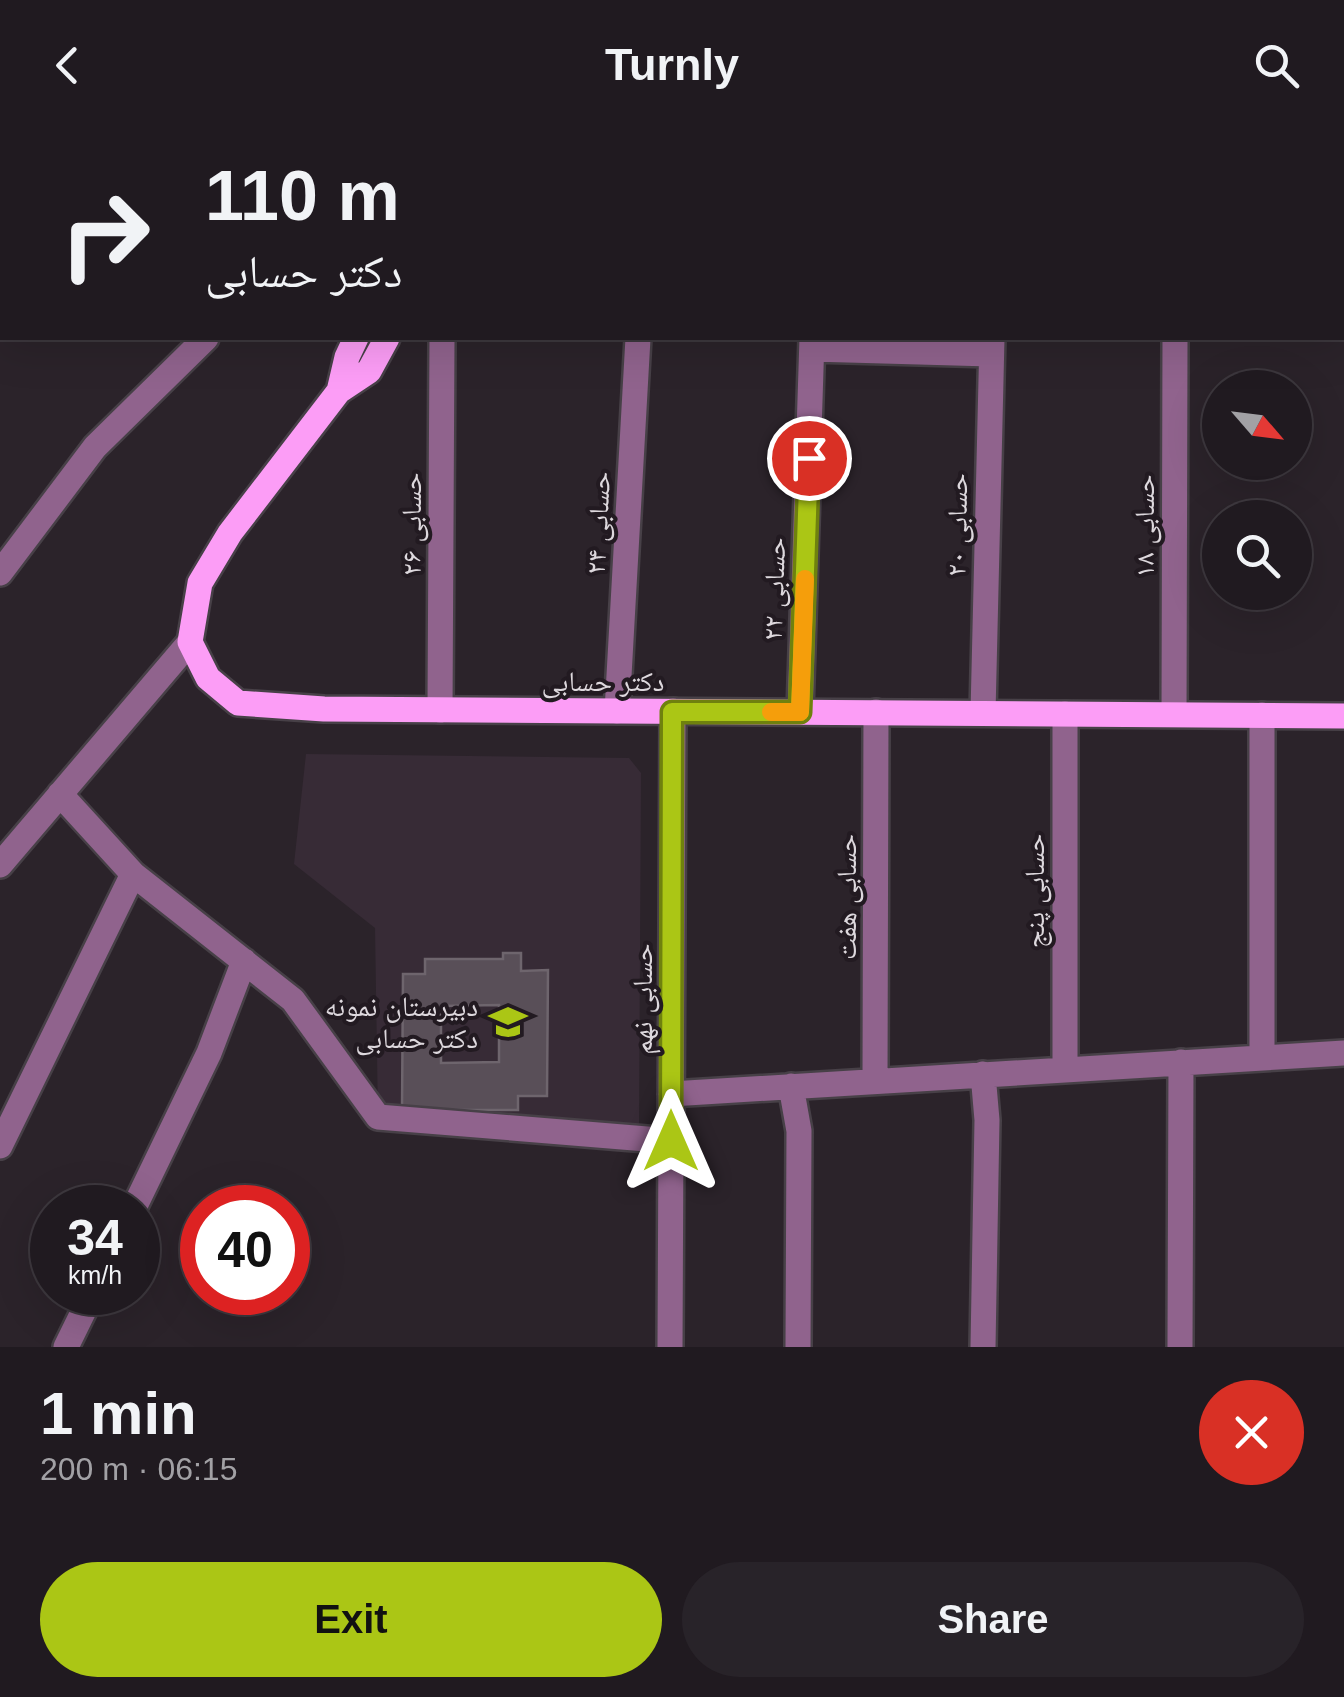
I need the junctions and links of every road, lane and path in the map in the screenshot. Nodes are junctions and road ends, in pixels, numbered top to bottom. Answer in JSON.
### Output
{"nodes":[{"id":1,"x":204,"y":340,"type":"edge"},
{"id":2,"x":355,"y":340,"type":"edge"},
{"id":3,"x":386,"y":340,"type":"edge"},
{"id":4,"x":442,"y":340,"type":"edge"},
{"id":5,"x":638,"y":340,"type":"edge"},
{"id":6,"x":1175,"y":340,"type":"edge"},
{"id":7,"x":812,"y":343,"type":"edge"},
{"id":8,"x":992,"y":346,"type":"edge"},
{"id":9,"x":340,"y":391,"type":"junction"},
{"id":10,"x":0,"y":573,"type":"edge"},
{"id":11,"x":190,"y":642,"type":"junction"},
{"id":12,"x":440,"y":710,"type":"junction"},
{"id":13,"x":617,"y":711,"type":"junction"},
{"id":14,"x":672,"y":712,"type":"junction"},
{"id":15,"x":800,"y":712,"type":"junction"},
{"id":16,"x":876,"y":712,"type":"junction"},
{"id":17,"x":983,"y":713,"type":"junction"},
{"id":18,"x":1065,"y":714,"type":"junction"},
{"id":19,"x":1174,"y":714,"type":"junction"},
{"id":20,"x":1262,"y":715,"type":"junction"},
{"id":21,"x":1344,"y":716,"type":"edge"},
{"id":22,"x":60,"y":794,"type":"junction"},
{"id":23,"x":0,"y":865,"type":"edge"},
{"id":24,"x":134,"y":874,"type":"junction"},
{"id":25,"x":244,"y":962,"type":"junction"},
{"id":26,"x":1344,"y":1052,"type":"edge"},
{"id":27,"x":1262,"y":1058,"type":"junction"},
{"id":28,"x":1181,"y":1062,"type":"junction"},
{"id":29,"x":1065,"y":1070,"type":"junction"},
{"id":30,"x":982,"y":1074,"type":"junction"},
{"id":31,"x":875,"y":1081,"type":"junction"},
{"id":32,"x":791,"y":1086,"type":"junction"},
{"id":33,"x":671,"y":1094,"type":"junction"},
{"id":34,"x":671,"y":1141,"type":"junction"},
{"id":35,"x":0,"y":1146,"type":"edge"},
{"id":36,"x":145,"y":1185,"type":"edge"},
{"id":37,"x":82,"y":1315,"type":"edge"},
{"id":38,"x":66,"y":1347,"type":"edge"},
{"id":39,"x":670,"y":1347,"type":"edge"},
{"id":40,"x":798,"y":1347,"type":"edge"},
{"id":41,"x":983,"y":1347,"type":"edge"},
{"id":42,"x":1180,"y":1347,"type":"edge"}],
"edges":[{"from":1,"to":10,"type":"street"},
{"from":2,"to":9,"type":"main road"},
{"from":3,"to":9,"type":"main road"},
{"from":4,"to":12,"type":"street","name":"حسابی ۲۶"},
{"from":5,"to":13,"type":"street","name":"حسابی ۲۴"},
{"from":6,"to":19,"type":"street","name":"حسابی ۱۸"},
{"from":7,"to":8,"type":"street"},
{"from":7,"to":15,"type":"street","name":"حسابی ۲۲"},
{"from":8,"to":17,"type":"street","name":"حسابی ۲۰"},
{"from":9,"to":11,"type":"main road"},
{"from":11,"to":12,"type":"main road","name":"دکتر حسابی"},
{"from":11,"to":22,"type":"street"},
{"from":12,"to":13,"type":"main road","name":"دکتر حسابی"},
{"from":13,"to":14,"type":"main road","name":"دکتر حسابی"},
{"from":14,"to":15,"type":"main road","name":"دکتر حسابی"},
{"from":14,"to":33,"type":"street","name":"حسابی نهم"},
{"from":15,"to":16,"type":"main road","name":"دکتر حسابی"},
{"from":16,"to":17,"type":"main road","name":"دکتر حسابی"},
{"from":16,"to":31,"type":"street","name":"حسابی هفت"},
{"from":17,"to":18,"type":"main road","name":"دکتر حسابی"},
{"from":18,"to":19,"type":"main road","name":"دکتر حسابی"},
{"from":18,"to":29,"type":"street","name":"حسابی پنج"},
{"from":19,"to":20,"type":"main road","name":"دکتر حسابی"},
{"from":20,"to":21,"type":"main road","name":"دکتر حسابی"},
{"from":20,"to":27,"type":"street"},
{"from":22,"to":23,"type":"street"},
{"from":22,"to":24,"type":"street"},
{"from":24,"to":25,"type":"street"},
{"from":24,"to":35,"type":"street"},
{"from":25,"to":34,"type":"street"},
{"from":25,"to":36,"type":"street"},
{"from":26,"to":27,"type":"street"},
{"from":27,"to":28,"type":"street"},
{"from":28,"to":29,"type":"street"},
{"from":28,"to":42,"type":"street"},
{"from":29,"to":30,"type":"street"},
{"from":30,"to":31,"type":"street"},
{"from":30,"to":41,"type":"street"},
{"from":31,"to":32,"type":"street"},
{"from":32,"to":33,"type":"street"},
{"from":32,"to":40,"type":"street"},
{"from":33,"to":34,"type":"street","name":"حسابی نهم"},
{"from":34,"to":39,"type":"street","name":"حسابی نهم"},
{"from":37,"to":38,"type":"street"}]}
